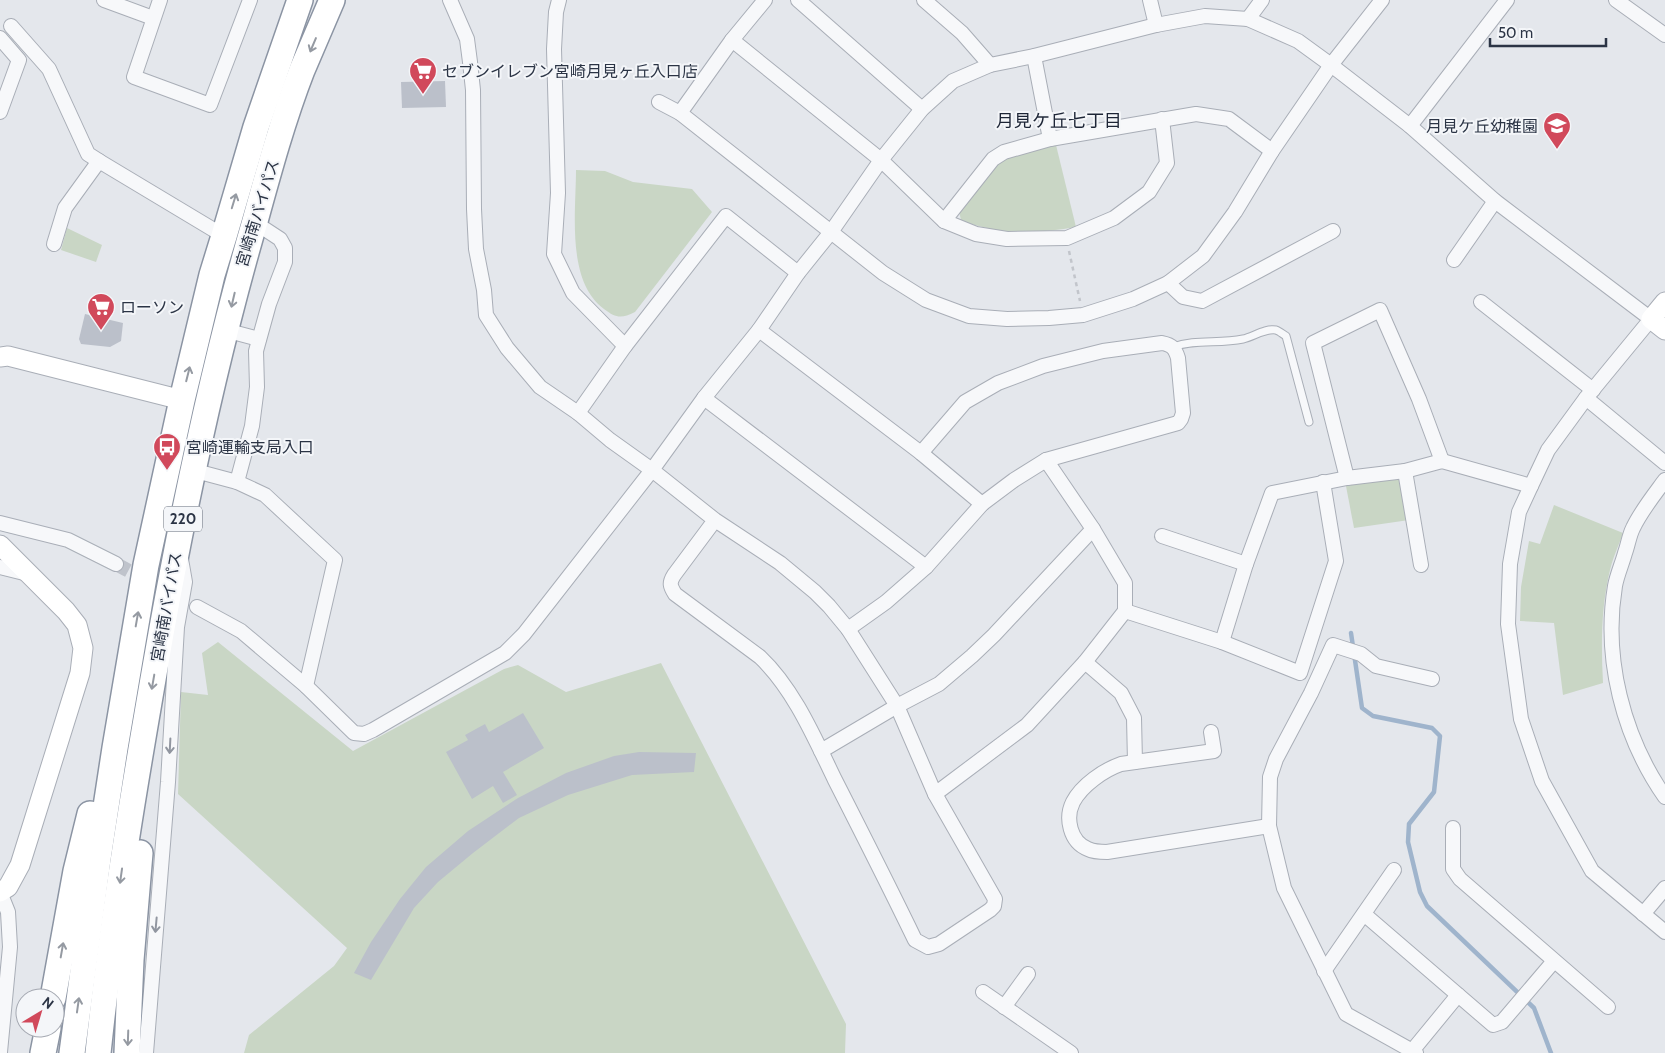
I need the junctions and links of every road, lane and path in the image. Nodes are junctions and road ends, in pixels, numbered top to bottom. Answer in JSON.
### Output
{"nodes":[{"id":1,"x":104,"y":0,"type":"edge"},
{"id":2,"x":160,"y":0,"type":"edge"},
{"id":3,"x":250,"y":0,"type":"edge"},
{"id":4,"x":300,"y":0,"type":"edge"},
{"id":5,"x":332,"y":0,"type":"edge"},
{"id":6,"x":450,"y":0,"type":"edge"},
{"id":7,"x":559,"y":0,"type":"edge"},
{"id":8,"x":765,"y":0,"type":"edge"},
{"id":9,"x":798,"y":0,"type":"edge"},
{"id":10,"x":924,"y":0,"type":"edge"},
{"id":11,"x":1150,"y":0,"type":"edge"},
{"id":12,"x":1262,"y":0,"type":"edge"},
{"id":13,"x":1382,"y":0,"type":"edge"},
{"id":14,"x":1507,"y":0,"type":"edge"},
{"id":15,"x":1616,"y":0,"type":"edge"},
{"id":16,"x":153,"y":18,"type":"junction"},
{"id":17,"x":1248,"y":19,"type":"junction"},
{"id":18,"x":1156,"y":25,"type":"junction"},
{"id":19,"x":11,"y":26,"type":"dead end"},
{"id":20,"x":1665,"y":34,"type":"edge"},
{"id":21,"x":0,"y":38,"type":"edge"},
{"id":22,"x":732,"y":40,"type":"junction"},
{"id":23,"x":1034,"y":56,"type":"junction"},
{"id":24,"x":990,"y":65,"type":"junction"},
{"id":25,"x":1331,"y":65,"type":"junction"},
{"id":26,"x":658,"y":102,"type":"dead end"},
{"id":27,"x":922,"y":109,"type":"junction"},
{"id":28,"x":0,"y":112,"type":"edge"},
{"id":29,"x":680,"y":112,"type":"junction"},
{"id":30,"x":1162,"y":119,"type":"junction"},
{"id":31,"x":1410,"y":126,"type":"junction"},
{"id":32,"x":1050,"y":139,"type":"junction"},
{"id":33,"x":1272,"y":151,"type":"junction"},
{"id":34,"x":881,"y":160,"type":"junction"},
{"id":35,"x":99,"y":161,"type":"junction"},
{"id":36,"x":1496,"y":201,"type":"junction"},
{"id":37,"x":944,"y":221,"type":"junction"},
{"id":38,"x":254,"y":222,"type":"junction"},
{"id":39,"x":1333,"y":231,"type":"dead end"},
{"id":40,"x":831,"y":232,"type":"junction"},
{"id":41,"x":224,"y":236,"type":"junction"},
{"id":42,"x":1067,"y":238,"type":"junction"},
{"id":43,"x":54,"y":244,"type":"dead end"},
{"id":44,"x":1454,"y":260,"type":"dead end"},
{"id":45,"x":798,"y":273,"type":"junction"},
{"id":46,"x":1168,"y":283,"type":"junction"},
{"id":47,"x":1480,"y":302,"type":"dead end"},
{"id":48,"x":1665,"y":302,"type":"edge"},
{"id":49,"x":1082,"y":315,"type":"junction"},
{"id":50,"x":1658,"y":324,"type":"edge"},
{"id":51,"x":225,"y":330,"type":"junction"},
{"id":52,"x":759,"y":330,"type":"junction"},
{"id":53,"x":259,"y":339,"type":"junction"},
{"id":54,"x":625,"y":346,"type":"junction"},
{"id":55,"x":1173,"y":347,"type":"junction"},
{"id":56,"x":0,"y":357,"type":"edge"},
{"id":57,"x":1589,"y":394,"type":"junction"},
{"id":58,"x":704,"y":398,"type":"junction"},
{"id":59,"x":182,"y":400,"type":"junction"},
{"id":60,"x":578,"y":413,"type":"junction"},
{"id":61,"x":1309,"y":422,"type":"dead end"},
{"id":62,"x":921,"y":453,"type":"junction"},
{"id":63,"x":1046,"y":460,"type":"junction"},
{"id":64,"x":1442,"y":461,"type":"junction"},
{"id":65,"x":1665,"y":463,"type":"edge"},
{"id":66,"x":192,"y":470,"type":"junction"},
{"id":67,"x":652,"y":470,"type":"junction"},
{"id":68,"x":1405,"y":471,"type":"junction"},
{"id":69,"x":1348,"y":478,"type":"junction"},
{"id":70,"x":1665,"y":480,"type":"edge"},
{"id":71,"x":237,"y":482,"type":"junction"},
{"id":72,"x":1323,"y":482,"type":"junction"},
{"id":73,"x":1531,"y":486,"type":"junction"},
{"id":74,"x":982,"y":504,"type":"junction"},
{"id":75,"x":715,"y":520,"type":"junction"},
{"id":76,"x":0,"y":523,"type":"edge"},
{"id":77,"x":1093,"y":529,"type":"junction"},
{"id":78,"x":1162,"y":536,"type":"dead end"},
{"id":79,"x":178,"y":541,"type":"junction"},
{"id":80,"x":0,"y":546,"type":"edge"},
{"id":81,"x":116,"y":564,"type":"tunnel mouth"},
{"id":82,"x":1246,"y":564,"type":"junction"},
{"id":83,"x":1421,"y":565,"type":"dead end"},
{"id":84,"x":926,"y":566,"type":"junction"},
{"id":85,"x":0,"y":567,"type":"edge"},
{"id":86,"x":29,"y":574,"type":"junction"},
{"id":87,"x":197,"y":607,"type":"dead end"},
{"id":88,"x":1125,"y":611,"type":"junction"},
{"id":89,"x":848,"y":629,"type":"junction"},
{"id":90,"x":1222,"y":642,"type":"junction"},
{"id":91,"x":1085,"y":662,"type":"junction"},
{"id":92,"x":1432,"y":679,"type":"dead end"},
{"id":93,"x":306,"y":686,"type":"junction"},
{"id":94,"x":898,"y":706,"type":"junction"},
{"id":95,"x":144,"y":728,"type":"junction"},
{"id":96,"x":1211,"y":732,"type":"dead end"},
{"id":97,"x":115,"y":748,"type":"junction"},
{"id":98,"x":821,"y":751,"type":"junction"},
{"id":99,"x":1135,"y":762,"type":"junction"},
{"id":100,"x":935,"y":794,"type":"junction"},
{"id":101,"x":1665,"y":797,"type":"edge"},
{"id":102,"x":1269,"y":826,"type":"junction"},
{"id":103,"x":1453,"y":828,"type":"dead end"},
{"id":104,"x":1394,"y":870,"type":"dead end"},
{"id":105,"x":1665,"y":888,"type":"edge"},
{"id":106,"x":0,"y":892,"type":"edge"},
{"id":107,"x":1364,"y":914,"type":"junction"},
{"id":108,"x":1644,"y":914,"type":"junction"},
{"id":109,"x":1665,"y":932,"type":"edge"},
{"id":110,"x":1554,"y":961,"type":"junction"},
{"id":111,"x":1324,"y":971,"type":"junction"},
{"id":112,"x":1028,"y":974,"type":"dead end"},
{"id":113,"x":55,"y":988,"type":"edge"},
{"id":114,"x":983,"y":992,"type":"dead end"},
{"id":115,"x":1458,"y":995,"type":"junction"},
{"id":116,"x":1004,"y":1007,"type":"junction"},
{"id":117,"x":1608,"y":1007,"type":"dead end"},
{"id":118,"x":46,"y":1038,"type":"edge"},
{"id":119,"x":0,"y":1052,"type":"edge"},
{"id":120,"x":1414,"y":1052,"type":"edge"},
{"id":121,"x":44,"y":1053,"type":"edge"},
{"id":122,"x":72,"y":1053,"type":"edge"},
{"id":123,"x":98,"y":1053,"type":"edge"},
{"id":124,"x":127,"y":1053,"type":"edge"},
{"id":125,"x":146,"y":1053,"type":"edge"},
{"id":126,"x":1071,"y":1053,"type":"edge"}],
"edges":[{"from":1,"to":16,"type":"street"},
{"from":2,"to":16,"type":"street"},
{"from":3,"to":16,"type":"street"},
{"from":41,"to":4,"type":"highway","name":"宮崎南バイパス","number":"220","one_way":true},
{"from":5,"to":38,"type":"highway","name":"宮崎南バイパス","number":"220","one_way":true},
{"from":6,"to":60,"type":"street"},
{"from":7,"to":54,"type":"street"},
{"from":8,"to":22,"type":"street"},
{"from":9,"to":27,"type":"street"},
{"from":10,"to":24,"type":"street"},
{"from":11,"to":18,"type":"street"},
{"from":12,"to":17,"type":"street"},
{"from":13,"to":25,"type":"street"},
{"from":14,"to":31,"type":"street"},
{"from":15,"to":20,"type":"street"},
{"from":17,"to":18,"type":"street"},
{"from":17,"to":25,"type":"street"},
{"from":18,"to":23,"type":"street"},
{"from":19,"to":35,"type":"street"},
{"from":21,"to":28,"type":"street"},
{"from":22,"to":29,"type":"street"},
{"from":22,"to":34,"type":"street"},
{"from":23,"to":24,"type":"street"},
{"from":23,"to":32,"type":"street"},
{"from":24,"to":27,"type":"street"},
{"from":25,"to":31,"type":"street"},
{"from":25,"to":33,"type":"street"},
{"from":26,"to":29,"type":"street"},
{"from":27,"to":34,"type":"street"},
{"from":29,"to":40,"type":"street"},
{"from":30,"to":32,"type":"street"},
{"from":30,"to":33,"type":"street"},
{"from":30,"to":42,"type":"street"},
{"from":31,"to":36,"type":"street"},
{"from":32,"to":37,"type":"street"},
{"from":33,"to":46,"type":"street"},
{"from":34,"to":37,"type":"street"},
{"from":34,"to":40,"type":"street"},
{"from":35,"to":41,"type":"street"},
{"from":35,"to":43,"type":"street"},
{"from":36,"to":44,"type":"street"},
{"from":36,"to":50,"type":"street"},
{"from":37,"to":42,"type":"street"},
{"from":38,"to":51,"type":"highway","name":"宮崎南バイパス","number":"220","one_way":true},
{"from":38,"to":53,"type":"street"},
{"from":39,"to":46,"type":"street"},
{"from":40,"to":45,"type":"street"},
{"from":40,"to":49,"type":"street"},
{"from":59,"to":41,"type":"highway","name":"宮崎南バイパス","number":"220","one_way":true},
{"from":42,"to":49,"type":"path"},
{"from":45,"to":52,"type":"street"},
{"from":45,"to":54,"type":"street"},
{"from":46,"to":49,"type":"street"},
{"from":47,"to":57,"type":"street"},
{"from":48,"to":50,"type":"street"},
{"from":50,"to":57,"type":"street"},
{"from":51,"to":53,"type":"street"},
{"from":51,"to":66,"type":"highway","name":"宮崎南バイパス","number":"220"},
{"from":52,"to":58,"type":"street"},
{"from":52,"to":62,"type":"street"},
{"from":53,"to":71,"type":"street"},
{"from":54,"to":60,"type":"street"},
{"from":55,"to":61,"type":"lane"},
{"from":55,"to":62,"type":"street"},
{"from":55,"to":63,"type":"street"},
{"from":56,"to":59,"type":"street"},
{"from":57,"to":65,"type":"street"},
{"from":57,"to":73,"type":"street"},
{"from":58,"to":67,"type":"street"},
{"from":58,"to":84,"type":"street"},
{"from":97,"to":59,"type":"highway","name":"宮崎南バイパス","number":"220","one_way":true},
{"from":60,"to":67,"type":"street"},
{"from":62,"to":74,"type":"street"},
{"from":63,"to":74,"type":"street"},
{"from":63,"to":77,"type":"street"},
{"from":64,"to":68,"type":"street"},
{"from":64,"to":69,"type":"street"},
{"from":64,"to":73,"type":"street"},
{"from":66,"to":71,"type":"street"},
{"from":66,"to":79,"type":"highway","name":"宮崎南バイパス","number":"220"},
{"from":67,"to":75,"type":"street"},
{"from":67,"to":93,"type":"street"},
{"from":68,"to":69,"type":"street"},
{"from":68,"to":83,"type":"street"},
{"from":69,"to":72,"type":"street"},
{"from":70,"to":101,"type":"street"},
{"from":71,"to":93,"type":"street"},
{"from":72,"to":82,"type":"street"},
{"from":72,"to":90,"type":"street"},
{"from":73,"to":108,"type":"street"},
{"from":74,"to":84,"type":"street"},
{"from":75,"to":89,"type":"street"},
{"from":75,"to":98,"type":"street"},
{"from":76,"to":81,"type":"street"},
{"from":77,"to":88,"type":"street"},
{"from":77,"to":94,"type":"street"},
{"from":78,"to":82,"type":"street"},
{"from":79,"to":95,"type":"highway","name":"宮崎南バイパス","number":"220","one_way":true},
{"from":79,"to":125,"type":"street","one_way":true},
{"from":80,"to":86,"type":"street"},
{"from":82,"to":90,"type":"street"},
{"from":84,"to":89,"type":"street"},
{"from":85,"to":86,"type":"street"},
{"from":86,"to":106,"type":"street"},
{"from":87,"to":93,"type":"street"},
{"from":88,"to":90,"type":"street"},
{"from":88,"to":91,"type":"street"},
{"from":89,"to":94,"type":"street"},
{"from":91,"to":99,"type":"street"},
{"from":91,"to":100,"type":"street"},
{"from":92,"to":102,"type":"street"},
{"from":94,"to":98,"type":"street"},
{"from":94,"to":100,"type":"street"},
{"from":95,"to":123,"type":"highway","name":"宮崎南バイパス","number":"220","one_way":true},
{"from":95,"to":124,"type":"highway","one_way":true},
{"from":96,"to":99,"type":"street"},
{"from":113,"to":97,"type":"highway","one_way":true},
{"from":122,"to":97,"type":"highway","name":"宮崎南バイパス","number":"220","one_way":true},
{"from":98,"to":100,"type":"street"},
{"from":99,"to":102,"type":"street"},
{"from":102,"to":111,"type":"street"},
{"from":103,"to":110,"type":"street"},
{"from":104,"to":107,"type":"street"},
{"from":105,"to":108,"type":"street"},
{"from":106,"to":119,"type":"street"},
{"from":107,"to":111,"type":"street"},
{"from":107,"to":115,"type":"street"},
{"from":108,"to":109,"type":"street"},
{"from":110,"to":115,"type":"street"},
{"from":110,"to":117,"type":"street"},
{"from":111,"to":120,"type":"street"},
{"from":112,"to":116,"type":"street"},
{"from":114,"to":116,"type":"street"},
{"from":115,"to":120,"type":"street"},
{"from":116,"to":126,"type":"street"},
{"from":118,"to":121,"type":"highway"}]}
